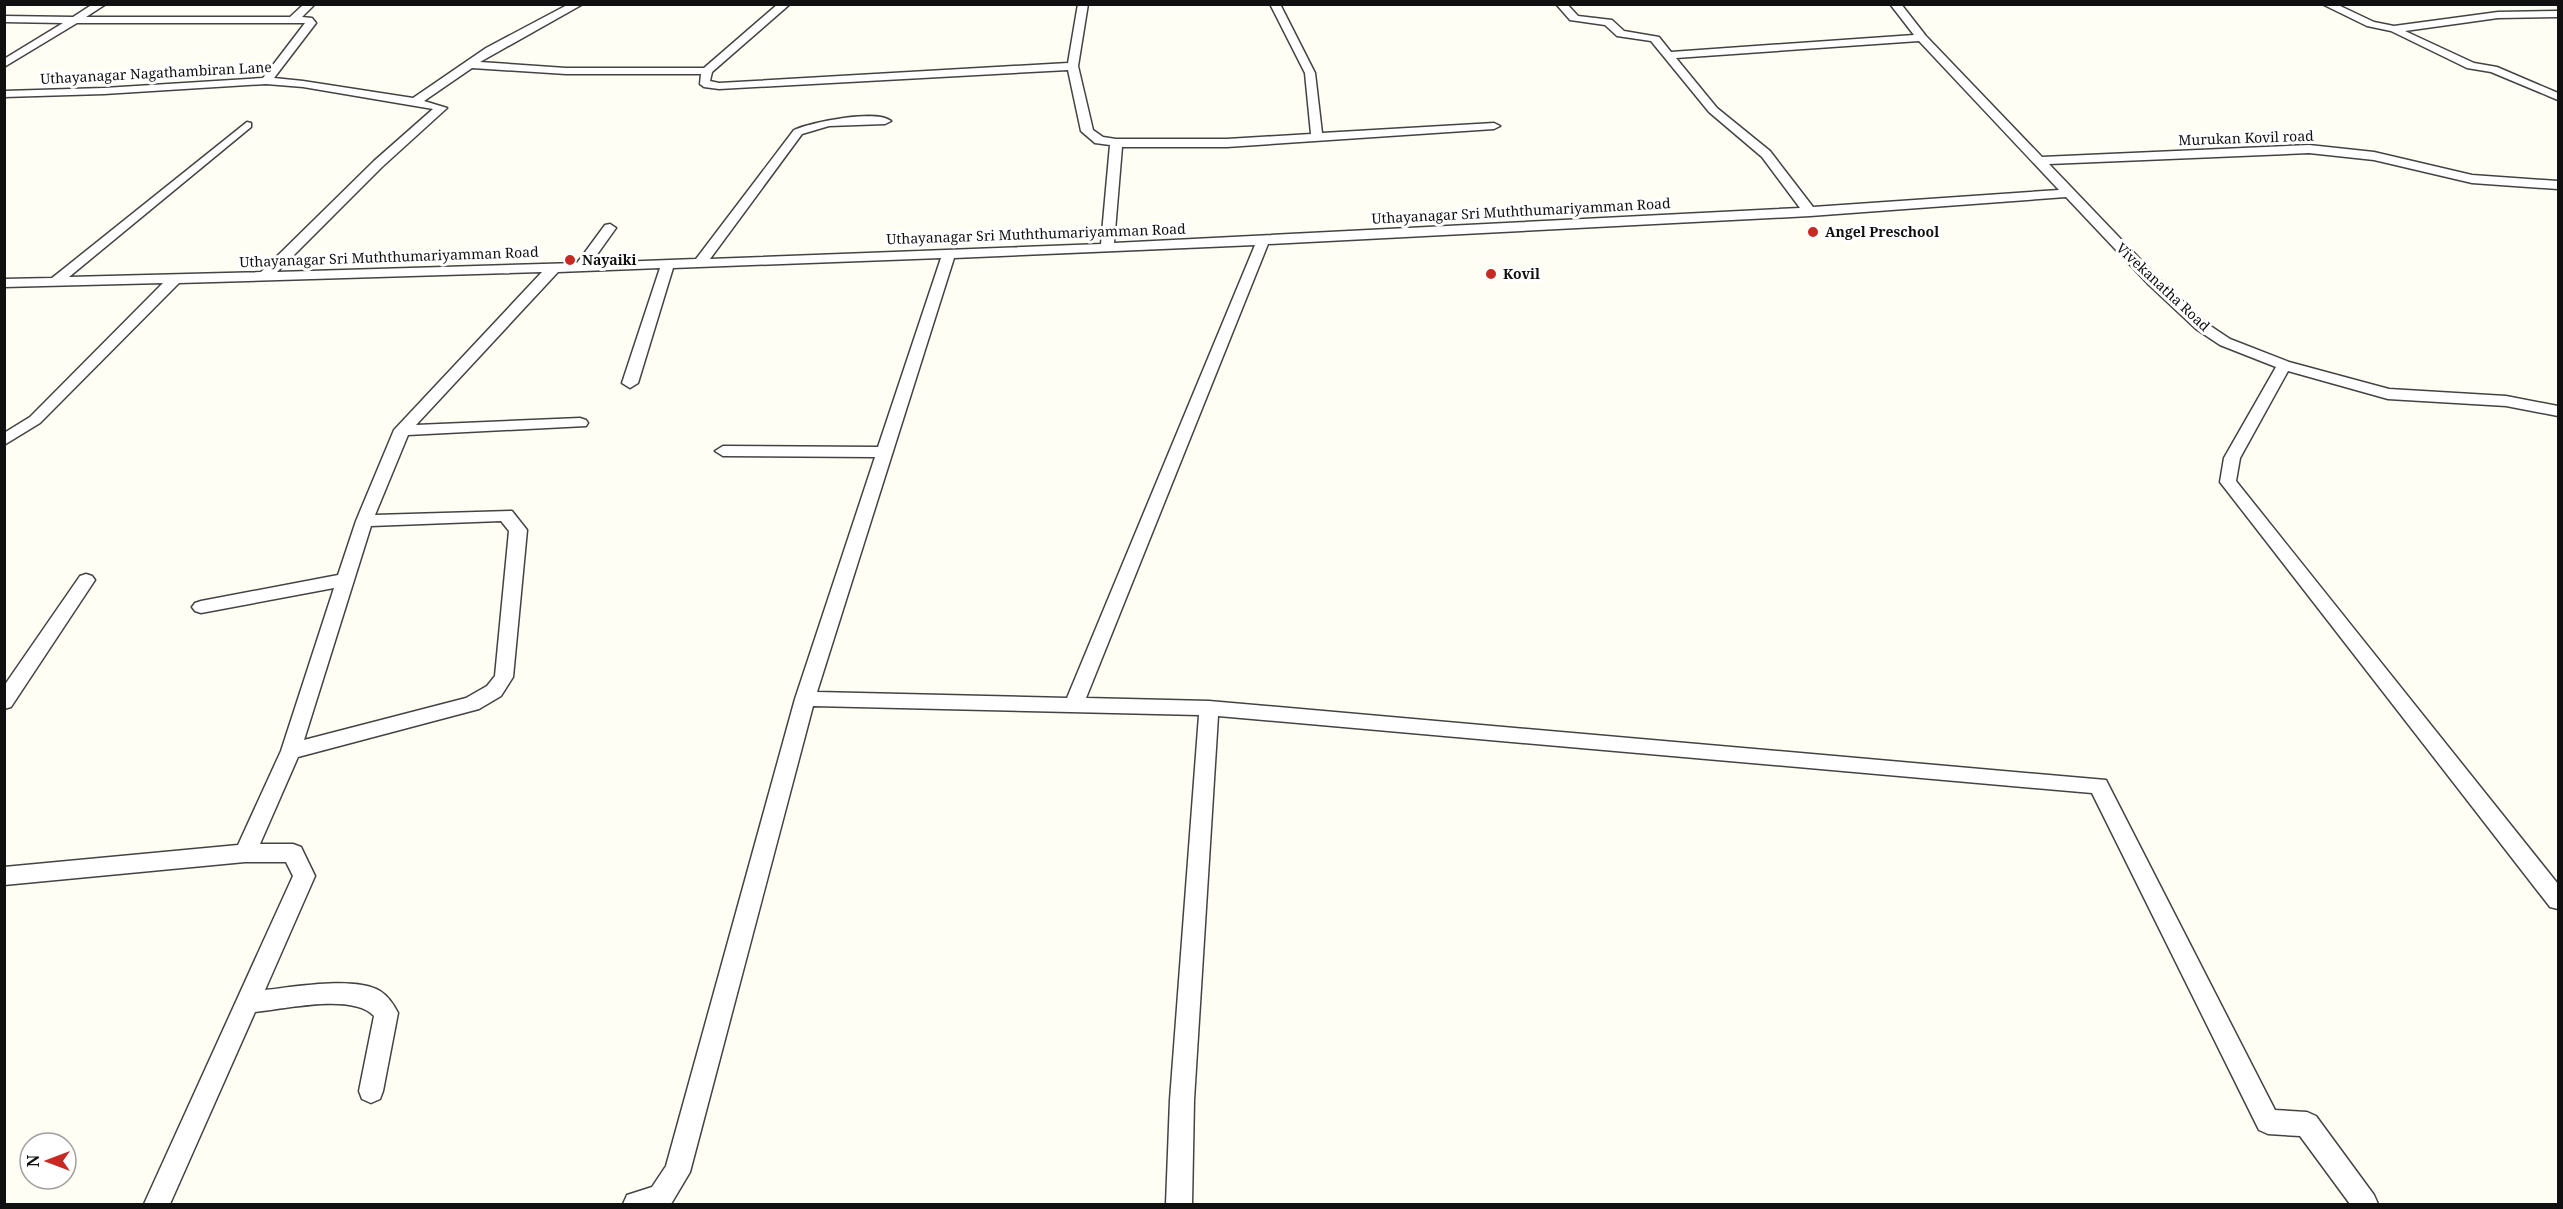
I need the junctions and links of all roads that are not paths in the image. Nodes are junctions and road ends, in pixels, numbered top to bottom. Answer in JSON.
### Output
{"nodes":[{"id":1,"x":101,"y":4,"type":"edge"},
{"id":2,"x":310,"y":4,"type":"edge"},
{"id":3,"x":578,"y":4,"type":"edge"},
{"id":4,"x":784,"y":4,"type":"edge"},
{"id":5,"x":1083,"y":4,"type":"edge"},
{"id":6,"x":1275,"y":4,"type":"edge"},
{"id":7,"x":1562,"y":4,"type":"edge"},
{"id":8,"x":1894,"y":4,"type":"edge"},
{"id":9,"x":2326,"y":4,"type":"edge"},
{"id":10,"x":2559,"y":14,"type":"edge"},
{"id":11,"x":4,"y":19,"type":"edge"},
{"id":12,"x":293,"y":20,"type":"junction"},
{"id":13,"x":73,"y":21,"type":"junction"},
{"id":14,"x":2394,"y":29,"type":"junction"},
{"id":15,"x":1922,"y":38,"type":"junction"},
{"id":16,"x":1668,"y":55,"type":"junction"},
{"id":17,"x":4,"y":64,"type":"edge"},
{"id":18,"x":468,"y":64,"type":"junction"},
{"id":19,"x":1073,"y":66,"type":"junction"},
{"id":20,"x":706,"y":71,"type":"junction"},
{"id":21,"x":266,"y":81,"type":"junction"},
{"id":22,"x":4,"y":94,"type":"edge"},
{"id":23,"x":2559,"y":97,"type":"edge"},
{"id":24,"x":415,"y":102,"type":"junction"},
{"id":25,"x":885,"y":121,"type":"dead end"},
{"id":26,"x":247,"y":125,"type":"dead end"},
{"id":27,"x":1494,"y":126,"type":"dead end"},
{"id":28,"x":1317,"y":137,"type":"junction"},
{"id":29,"x":1116,"y":143,"type":"junction"},
{"id":30,"x":2040,"y":161,"type":"junction"},
{"id":31,"x":2559,"y":185,"type":"edge"},
{"id":32,"x":2068,"y":193,"type":"junction"},
{"id":33,"x":1810,"y":212,"type":"junction"},
{"id":34,"x":610,"y":228,"type":"dead end"},
{"id":35,"x":1264,"y":239,"type":"junction"},
{"id":36,"x":1107,"y":246,"type":"junction"},
{"id":37,"x":949,"y":253,"type":"junction"},
{"id":38,"x":701,"y":262,"type":"junction"},
{"id":39,"x":668,"y":263,"type":"junction"},
{"id":40,"x":581,"y":267,"type":"junction"},
{"id":41,"x":554,"y":268,"type":"junction"},
{"id":42,"x":265,"y":276,"type":"junction"},
{"id":43,"x":175,"y":279,"type":"junction"},
{"id":44,"x":55,"y":282,"type":"junction"},
{"id":45,"x":4,"y":283,"type":"edge"},
{"id":46,"x":2284,"y":365,"type":"junction"},
{"id":47,"x":630,"y":383,"type":"dead end"},
{"id":48,"x":2559,"y":411,"type":"edge"},
{"id":49,"x":580,"y":423,"type":"dead end"},
{"id":50,"x":402,"y":430,"type":"junction"},
{"id":51,"x":4,"y":440,"type":"edge"},
{"id":52,"x":723,"y":451,"type":"dead end"},
{"id":53,"x":885,"y":452,"type":"junction"},
{"id":54,"x":364,"y":521,"type":"junction"},
{"id":55,"x":86,"y":580,"type":"dead end"},
{"id":56,"x":345,"y":580,"type":"junction"},
{"id":57,"x":201,"y":607,"type":"dead end"},
{"id":58,"x":805,"y":699,"type":"junction"},
{"id":59,"x":4,"y":702,"type":"edge"},
{"id":60,"x":1074,"y":705,"type":"junction"},
{"id":61,"x":1209,"y":708,"type":"junction"},
{"id":62,"x":291,"y":751,"type":"junction"},
{"id":63,"x":245,"y":853,"type":"junction"},
{"id":64,"x":4,"y":876,"type":"edge"},
{"id":65,"x":2559,"y":900,"type":"edge"},
{"id":66,"x":247,"y":1002,"type":"junction"},
{"id":67,"x":370,"y":1091,"type":"dead end"},
{"id":68,"x":157,"y":1204,"type":"edge"},
{"id":69,"x":636,"y":1204,"type":"edge"},
{"id":70,"x":1179,"y":1204,"type":"edge"},
{"id":71,"x":2365,"y":1204,"type":"edge"}],
"edges":[{"from":1,"to":13,"type":"street"},
{"from":2,"to":12,"type":"street"},
{"from":3,"to":18,"type":"street"},
{"from":4,"to":20,"type":"street"},
{"from":5,"to":19,"type":"street"},
{"from":6,"to":28,"type":"street"},
{"from":7,"to":16,"type":"street"},
{"from":8,"to":15,"type":"street","name":"Vivekanatha Road"},
{"from":9,"to":14,"type":"street"},
{"from":10,"to":14,"type":"street"},
{"from":11,"to":13,"type":"street"},
{"from":12,"to":13,"type":"street"},
{"from":12,"to":21,"type":"street"},
{"from":13,"to":17,"type":"street"},
{"from":14,"to":23,"type":"street"},
{"from":15,"to":16,"type":"street"},
{"from":15,"to":30,"type":"street","name":"Vivekanatha Road"},
{"from":16,"to":33,"type":"street"},
{"from":18,"to":20,"type":"street"},
{"from":18,"to":24,"type":"street"},
{"from":19,"to":20,"type":"street"},
{"from":19,"to":29,"type":"street"},
{"from":21,"to":22,"type":"street","name":"Uthayanagar Nagathambiran Lane"},
{"from":21,"to":24,"type":"street","name":"Uthayanagar Nagathambiran Lane"},
{"from":24,"to":42,"type":"street","name":"Uthayanagar Nagathambiran Lane"},
{"from":25,"to":38,"type":"street"},
{"from":26,"to":44,"type":"street"},
{"from":27,"to":28,"type":"street"},
{"from":28,"to":29,"type":"street"},
{"from":29,"to":36,"type":"street"},
{"from":30,"to":31,"type":"street","name":"Murukan Kovil road"},
{"from":30,"to":32,"type":"street","name":"Vivekanatha Road"},
{"from":32,"to":33,"type":"street","name":"Uthayanagar Sri Muththumariyamman Road"},
{"from":32,"to":46,"type":"street","name":"Vivekanatha Road"},
{"from":33,"to":35,"type":"street","name":"Uthayanagar Sri Muththumariyamman Road"},
{"from":34,"to":40,"type":"street"},
{"from":35,"to":36,"type":"street","name":"Uthayanagar Sri Muththumariyamman Road"},
{"from":35,"to":60,"type":"street"},
{"from":36,"to":37,"type":"street","name":"Uthayanagar Sri Muththumariyamman Road"},
{"from":37,"to":38,"type":"street","name":"Uthayanagar Sri Muththumariyamman Road"},
{"from":37,"to":53,"type":"street"},
{"from":38,"to":39,"type":"street","name":"Uthayanagar Sri Muththumariyamman Road"},
{"from":39,"to":40,"type":"street","name":"Uthayanagar Sri Muththumariyamman Road"},
{"from":39,"to":47,"type":"street"},
{"from":40,"to":41,"type":"street","name":"Uthayanagar Sri Muththumariyamman Road"},
{"from":41,"to":42,"type":"street","name":"Uthayanagar Sri Muththumariyamman Road"},
{"from":41,"to":50,"type":"street"},
{"from":42,"to":43,"type":"street","name":"Uthayanagar Sri Muththumariyamman Road"},
{"from":43,"to":44,"type":"street","name":"Uthayanagar Sri Muththumariyamman Road"},
{"from":43,"to":51,"type":"street"},
{"from":44,"to":45,"type":"street","name":"Uthayanagar Sri Muththumariyamman Road"},
{"from":46,"to":48,"type":"street","name":"Vivekanatha Road"},
{"from":46,"to":65,"type":"street"},
{"from":49,"to":50,"type":"street"},
{"from":50,"to":54,"type":"street"},
{"from":52,"to":53,"type":"street"},
{"from":53,"to":58,"type":"street"},
{"from":54,"to":56,"type":"street"},
{"from":54,"to":62,"type":"street"},
{"from":55,"to":59,"type":"street"},
{"from":56,"to":57,"type":"street"},
{"from":56,"to":62,"type":"street"},
{"from":58,"to":60,"type":"street"},
{"from":58,"to":69,"type":"street"},
{"from":60,"to":61,"type":"street"},
{"from":61,"to":70,"type":"street"},
{"from":61,"to":71,"type":"street"},
{"from":62,"to":63,"type":"street"},
{"from":63,"to":64,"type":"street"},
{"from":63,"to":66,"type":"street"},
{"from":66,"to":67,"type":"street"},
{"from":66,"to":68,"type":"street"}]}
